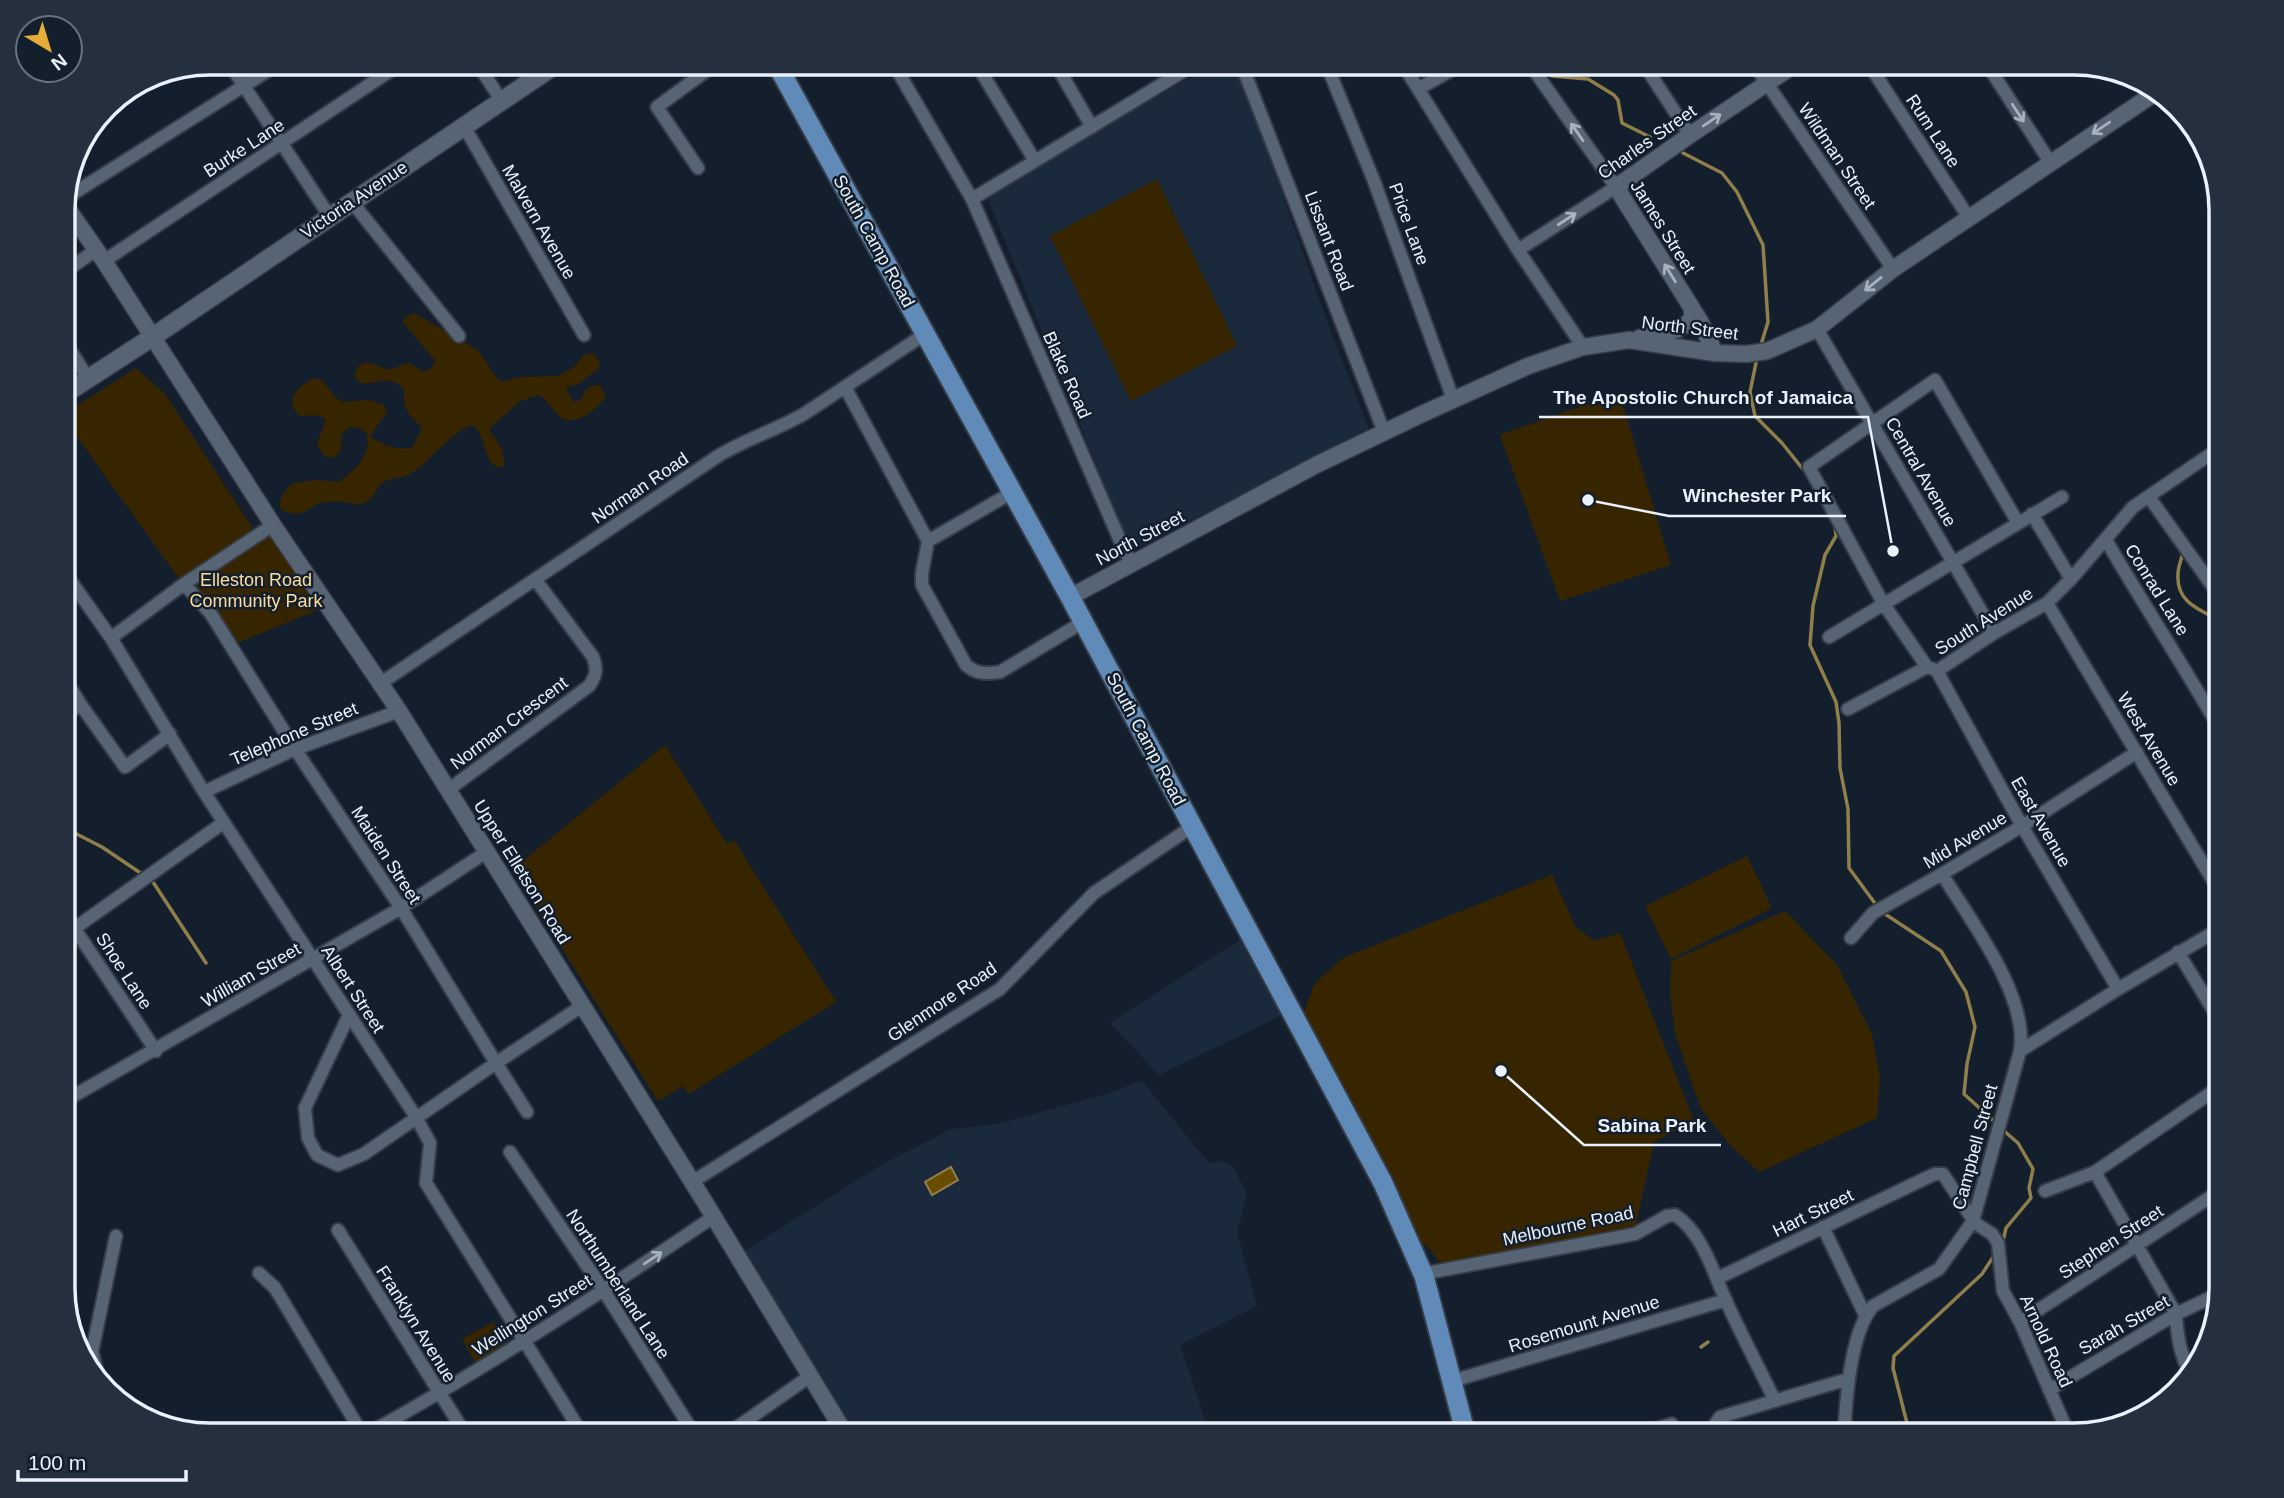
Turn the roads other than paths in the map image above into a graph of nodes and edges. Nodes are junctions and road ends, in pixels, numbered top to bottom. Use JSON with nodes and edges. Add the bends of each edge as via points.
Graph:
{"nodes":[{"id":1,"x":1176,"y":75,"type":"edge"},
{"id":2,"x":1246,"y":75,"type":"edge"},
{"id":3,"x":1331,"y":75,"type":"edge"},
{"id":4,"x":1410,"y":75,"type":"edge"},
{"id":5,"x":1442,"y":75,"type":"edge"},
{"id":6,"x":1538,"y":75,"type":"edge"},
{"id":7,"x":1651,"y":75,"type":"edge"},
{"id":8,"x":1762,"y":75,"type":"edge"},
{"id":9,"x":1779,"y":75,"type":"edge"},
{"id":10,"x":1876,"y":75,"type":"edge"},
{"id":11,"x":1994,"y":75,"type":"edge"},
{"id":12,"x":237,"y":76,"type":"edge"},
{"id":13,"x":260,"y":76,"type":"edge"},
{"id":14,"x":383,"y":76,"type":"edge"},
{"id":15,"x":485,"y":76,"type":"edge"},
{"id":16,"x":538,"y":76,"type":"edge"},
{"id":17,"x":700,"y":76,"type":"edge"},
{"id":18,"x":783,"y":76,"type":"edge"},
{"id":19,"x":900,"y":76,"type":"edge"},
{"id":20,"x":984,"y":76,"type":"edge"},
{"id":21,"x":1062,"y":76,"type":"edge"},
{"id":22,"x":1767,"y":83,"type":"junction"},
{"id":23,"x":244,"y":86,"type":"junction"},
{"id":24,"x":1418,"y":89,"type":"junction"},
{"id":25,"x":2147,"y":97,"type":"edge"},
{"id":26,"x":501,"y":100,"type":"junction"},
{"id":27,"x":464,"y":126,"type":"junction"},
{"id":28,"x":1091,"y":127,"type":"junction"},
{"id":29,"x":1690,"y":135,"type":"junction"},
{"id":30,"x":282,"y":144,"type":"junction"},
{"id":31,"x":1035,"y":161,"type":"junction"},
{"id":32,"x":2050,"y":162,"type":"junction"},
{"id":33,"x":698,"y":168,"type":"dead end"},
{"id":34,"x":1616,"y":187,"type":"junction"},
{"id":35,"x":76,"y":193,"type":"edge"},
{"id":36,"x":972,"y":198,"type":"junction"},
{"id":37,"x":352,"y":202,"type":"junction"},
{"id":38,"x":330,"y":217,"type":"junction"},
{"id":39,"x":1969,"y":218,"type":"junction"},
{"id":40,"x":76,"y":220,"type":"edge"},
{"id":41,"x":1518,"y":250,"type":"junction"},
{"id":42,"x":100,"y":256,"type":"junction"},
{"id":43,"x":76,"y":267,"type":"edge"},
{"id":44,"x":1893,"y":269,"type":"junction"},
{"id":45,"x":1692,"y":308,"type":"junction"},
{"id":46,"x":1817,"y":329,"type":"junction"},
{"id":47,"x":925,"y":334,"type":"junction"},
{"id":48,"x":584,"y":335,"type":"dead end"},
{"id":49,"x":459,"y":336,"type":"dead end"},
{"id":50,"x":152,"y":338,"type":"junction"},
{"id":51,"x":1629,"y":340,"type":"junction"},
{"id":52,"x":1583,"y":347,"type":"junction"},
{"id":53,"x":1715,"y":353,"type":"junction"},
{"id":54,"x":76,"y":359,"type":"edge"},
{"id":55,"x":88,"y":378,"type":"junction"},
{"id":56,"x":76,"y":386,"type":"edge"},
{"id":57,"x":845,"y":387,"type":"junction"},
{"id":58,"x":1453,"y":399,"type":"junction"},
{"id":59,"x":1872,"y":424,"type":"junction"},
{"id":60,"x":1384,"y":432,"type":"junction"},
{"id":61,"x":2209,"y":455,"type":"edge"},
{"id":62,"x":1011,"y":494,"type":"junction"},
{"id":63,"x":2062,"y":497,"type":"dead end"},
{"id":64,"x":2149,"y":497,"type":"junction"},
{"id":65,"x":2032,"y":514,"type":"junction"},
{"id":66,"x":2018,"y":523,"type":"junction"},
{"id":67,"x":273,"y":525,"type":"junction"},
{"id":68,"x":2106,"y":540,"type":"junction"},
{"id":69,"x":928,"y":541,"type":"junction"},
{"id":70,"x":1953,"y":563,"type":"junction"},
{"id":71,"x":1133,"y":564,"type":"junction"},
{"id":72,"x":535,"y":579,"type":"junction"},
{"id":73,"x":2071,"y":579,"type":"junction"},
{"id":74,"x":2209,"y":580,"type":"edge"},
{"id":75,"x":184,"y":584,"type":"junction"},
{"id":76,"x":76,"y":588,"type":"edge"},
{"id":77,"x":1070,"y":597,"type":"junction"},
{"id":78,"x":1883,"y":603,"type":"junction"},
{"id":79,"x":2047,"y":603,"type":"junction"},
{"id":80,"x":1083,"y":622,"type":"junction"},
{"id":81,"x":1994,"y":633,"type":"junction"},
{"id":82,"x":1829,"y":637,"type":"dead end"},
{"id":83,"x":111,"y":638,"type":"junction"},
{"id":84,"x":1932,"y":669,"type":"junction"},
{"id":85,"x":381,"y":683,"type":"junction"},
{"id":86,"x":76,"y":697,"type":"edge"},
{"id":87,"x":81,"y":705,"type":"junction"},
{"id":88,"x":76,"y":708,"type":"edge"},
{"id":89,"x":1848,"y":709,"type":"dead end"},
{"id":90,"x":399,"y":710,"type":"junction"},
{"id":91,"x":2209,"y":711,"type":"edge"},
{"id":92,"x":170,"y":734,"type":"junction"},
{"id":93,"x":295,"y":749,"type":"junction"},
{"id":94,"x":2137,"y":752,"type":"junction"},
{"id":95,"x":448,"y":790,"type":"junction"},
{"id":96,"x":204,"y":792,"type":"junction"},
{"id":97,"x":223,"y":822,"type":"junction"},
{"id":98,"x":1193,"y":826,"type":"junction"},
{"id":99,"x":2022,"y":827,"type":"junction"},
{"id":100,"x":488,"y":851,"type":"junction"},
{"id":101,"x":1942,"y":874,"type":"junction"},
{"id":102,"x":2209,"y":874,"type":"edge"},
{"id":103,"x":401,"y":908,"type":"junction"},
{"id":104,"x":76,"y":927,"type":"edge"},
{"id":105,"x":76,"y":930,"type":"edge"},
{"id":106,"x":2209,"y":936,"type":"edge"},
{"id":107,"x":1851,"y":938,"type":"dead end"},
{"id":108,"x":2178,"y":953,"type":"junction"},
{"id":109,"x":313,"y":960,"type":"junction"},
{"id":110,"x":2118,"y":989,"type":"junction"},
{"id":111,"x":2209,"y":1003,"type":"edge"},
{"id":112,"x":582,"y":1006,"type":"junction"},
{"id":113,"x":349,"y":1015,"type":"junction"},
{"id":114,"x":156,"y":1051,"type":"junction"},
{"id":115,"x":2020,"y":1051,"type":"junction"},
{"id":116,"x":496,"y":1063,"type":"junction"},
{"id":117,"x":76,"y":1095,"type":"edge"},
{"id":118,"x":2209,"y":1095,"type":"edge"},
{"id":119,"x":527,"y":1112,"type":"dead end"},
{"id":120,"x":416,"y":1117,"type":"junction"},
{"id":121,"x":510,"y":1152,"type":"dead end"},
{"id":122,"x":2095,"y":1172,"type":"junction"},
{"id":123,"x":1924,"y":1179,"type":"joint"},
{"id":124,"x":692,"y":1182,"type":"junction"},
{"id":125,"x":2045,"y":1191,"type":"dead end"},
{"id":126,"x":2209,"y":1198,"type":"edge"},
{"id":127,"x":713,"y":1217,"type":"junction"},
{"id":128,"x":1973,"y":1221,"type":"junction"},
{"id":129,"x":1823,"y":1227,"type":"junction"},
{"id":130,"x":338,"y":1230,"type":"dead end"},
{"id":131,"x":116,"y":1236,"type":"dead end"},
{"id":132,"x":2137,"y":1247,"type":"junction"},
{"id":133,"x":259,"y":1273,"type":"dead end"},
{"id":134,"x":1424,"y":1276,"type":"junction"},
{"id":135,"x":1718,"y":1278,"type":"junction"},
{"id":136,"x":604,"y":1292,"type":"junction"},
{"id":137,"x":2208,"y":1299,"type":"edge"},
{"id":138,"x":1726,"y":1300,"type":"junction"},
{"id":139,"x":2176,"y":1314,"type":"junction"},
{"id":140,"x":1865,"y":1315,"type":"junction"},
{"id":141,"x":2020,"y":1322,"type":"junction"},
{"id":142,"x":525,"y":1341,"type":"junction"},
{"id":143,"x":93,"y":1354,"type":"edge"},
{"id":144,"x":2185,"y":1364,"type":"edge"},
{"id":145,"x":810,"y":1376,"type":"junction"},
{"id":146,"x":1848,"y":1379,"type":"junction"},
{"id":147,"x":1452,"y":1381,"type":"junction"},
{"id":148,"x":2049,"y":1390,"type":"junction"},
{"id":149,"x":440,"y":1394,"type":"junction"},
{"id":150,"x":1775,"y":1401,"type":"junction"},
{"id":151,"x":357,"y":1423,"type":"edge"},
{"id":152,"x":386,"y":1423,"type":"edge"},
{"id":153,"x":458,"y":1423,"type":"edge"},
{"id":154,"x":576,"y":1423,"type":"edge"},
{"id":155,"x":687,"y":1423,"type":"edge"},
{"id":156,"x":743,"y":1423,"type":"edge"},
{"id":157,"x":839,"y":1423,"type":"edge"},
{"id":158,"x":1463,"y":1423,"type":"edge"},
{"id":159,"x":1716,"y":1423,"type":"edge"},
{"id":160,"x":1844,"y":1423,"type":"edge"},
{"id":161,"x":2064,"y":1423,"type":"edge"}],
"edges":[{"from":1,"to":28,"type":"street"},
{"from":2,"to":60,"type":"street","name":"Lissant Road"},
{"from":3,"to":58,"type":"street","name":"Price Lane"},
{"from":4,"to":24,"type":"street"},
{"from":5,"to":24,"type":"street"},
{"from":34,"to":6,"type":"street","name":"James Street","one_way":true},
{"from":7,"to":29,"type":"street"},
{"from":8,"to":22,"type":"street","name":"Wildman Street"},
{"from":9,"to":22,"type":"street","name":"Charles Street"},
{"from":10,"to":39,"type":"street","name":"Rum Lane"},
{"from":11,"to":32,"type":"street","one_way":true},
{"from":12,"to":23,"type":"street"},
{"from":13,"to":23,"type":"street"},
{"from":14,"to":30,"type":"street","name":"Burke Lane"},
{"from":15,"to":26,"type":"street"},
{"from":16,"to":26,"type":"main road","name":"Victoria Avenue"},
{"from":17,"to":33,"type":"street","via":[[657,107]]},
{"from":18,"to":47,"type":"main road","name":"South Camp Road"},
{"from":19,"to":36,"type":"street","name":"Blake Road"},
{"from":20,"to":31,"type":"street"},
{"from":21,"to":28,"type":"street"},
{"from":29,"to":22,"type":"street","name":"Charles Street","one_way":true},
{"from":22,"to":44,"type":"street","name":"Wildman Street"},
{"from":23,"to":30,"type":"street"},
{"from":23,"to":35,"type":"street"},
{"from":24,"to":41,"type":"street"},
{"from":25,"to":32,"type":"street","name":"North Street","one_way":true},
{"from":26,"to":27,"type":"main road","name":"Victoria Avenue"},
{"from":27,"to":37,"type":"main road","name":"Victoria Avenue"},
{"from":27,"to":48,"type":"street","name":"Malvern Avenue"},
{"from":28,"to":31,"type":"street"},
{"from":29,"to":34,"type":"street","name":"Charles Street"},
{"from":30,"to":38,"type":"street"},
{"from":30,"to":42,"type":"street","name":"Burke Lane"},
{"from":31,"to":36,"type":"street"},
{"from":32,"to":39,"type":"street","name":"North Street"},
{"from":41,"to":34,"type":"street","name":"Charles Street","one_way":true},
{"from":45,"to":34,"type":"street","name":"James Street","one_way":true},
{"from":36,"to":71,"type":"street","name":"Blake Road"},
{"from":37,"to":38,"type":"main road","name":"Victoria Avenue"},
{"from":37,"to":49,"type":"street"},
{"from":38,"to":50,"type":"main road","name":"Victoria Avenue"},
{"from":39,"to":44,"type":"street","name":"North Street"},
{"from":40,"to":42,"type":"street","name":"Upper Elletson Road"},
{"from":41,"to":52,"type":"street"},
{"from":42,"to":43,"type":"street","name":"Burke Lane"},
{"from":42,"to":50,"type":"street","name":"Upper Elletson Road"},
{"from":44,"to":46,"type":"street","name":"North Street","one_way":true},
{"from":45,"to":51,"type":"street","via":[[1692,318],[1682,327]]},
{"from":45,"to":53,"type":"street","name":"James Street"},
{"from":46,"to":53,"type":"street","name":"North Street","via":[[1767,351]]},
{"from":46,"to":59,"type":"street","name":"Central Avenue"},
{"from":47,"to":57,"type":"street","name":"Norman Road"},
{"from":47,"to":62,"type":"main road","name":"South Camp Road"},
{"from":50,"to":55,"type":"main road","name":"Victoria Avenue"},
{"from":50,"to":67,"type":"street","name":"Upper Elletson Road"},
{"from":51,"to":52,"type":"street","name":"North Street"},
{"from":51,"to":53,"type":"street","name":"North Street"},
{"from":52,"to":58,"type":"street","name":"North Street"},
{"from":54,"to":55,"type":"street"},
{"from":55,"to":56,"type":"main road","name":"Victoria Avenue"},
{"from":57,"to":69,"type":"street"},
{"from":57,"to":72,"type":"street","name":"Norman Road","via":[[784,426],[744,440],[718,456]]},
{"from":58,"to":60,"type":"street","name":"North Street"},
{"from":59,"to":66,"type":"street","via":[[1935,380]]},
{"from":59,"to":70,"type":"street","name":"Central Avenue"},
{"from":59,"to":78,"type":"street","name":"East Avenue","via":[[1809,467]]},
{"from":60,"to":71,"type":"street","name":"North Street"},
{"from":61,"to":64,"type":"street","name":"South Avenue"},
{"from":62,"to":69,"type":"street"},
{"from":62,"to":77,"type":"main road","name":"South Camp Road"},
{"from":63,"to":65,"type":"street"},
{"from":64,"to":68,"type":"street","name":"South Avenue","via":[[2133,507]]},
{"from":64,"to":74,"type":"street"},
{"from":65,"to":66,"type":"street"},
{"from":65,"to":73,"type":"street"},
{"from":66,"to":70,"type":"street"},
{"from":67,"to":75,"type":"street"},
{"from":67,"to":85,"type":"street","name":"Upper Elletson Road"},
{"from":68,"to":73,"type":"street","name":"South Avenue"},
{"from":68,"to":91,"type":"street","name":"Conrad Lane"},
{"from":69,"to":80,"type":"street","via":[[922,585],[972,671],[1000,672]]},
{"from":70,"to":78,"type":"street"},
{"from":70,"to":81,"type":"street","name":"Central Avenue"},
{"from":71,"to":77,"type":"street","name":"North Street"},
{"from":72,"to":85,"type":"street","name":"Norman Road"},
{"from":72,"to":95,"type":"street","name":"Norman Crescent","via":[[593,657],[596,677]]},
{"from":73,"to":79,"type":"street","name":"South Avenue"},
{"from":75,"to":83,"type":"street"},
{"from":75,"to":93,"type":"street","name":"Maiden Street","via":[[211,614]]},
{"from":76,"to":83,"type":"street","name":"Albert Street"},
{"from":77,"to":80,"type":"main road","name":"South Camp Road"},
{"from":78,"to":82,"type":"street"},
{"from":78,"to":84,"type":"street","name":"East Avenue"},
{"from":79,"to":81,"type":"street","name":"South Avenue"},
{"from":79,"to":94,"type":"street","name":"West Avenue"},
{"from":80,"to":98,"type":"main road","name":"South Camp Road"},
{"from":81,"to":84,"type":"street","name":"South Avenue"},
{"from":83,"to":92,"type":"street","name":"Albert Street"},
{"from":84,"to":89,"type":"street","name":"South Avenue"},
{"from":84,"to":99,"type":"street","name":"East Avenue"},
{"from":85,"to":90,"type":"street","name":"Upper Elletson Road"},
{"from":86,"to":87,"type":"street"},
{"from":87,"to":88,"type":"street"},
{"from":87,"to":92,"type":"street","via":[[125,767]]},
{"from":90,"to":93,"type":"street","name":"Telephone Street"},
{"from":90,"to":95,"type":"street","name":"Upper Elletson Road"},
{"from":92,"to":96,"type":"street","name":"Albert Street"},
{"from":93,"to":96,"type":"street","name":"Telephone Street"},
{"from":93,"to":103,"type":"street","name":"Maiden Street"},
{"from":94,"to":99,"type":"street","name":"Mid Avenue"},
{"from":94,"to":102,"type":"street","name":"West Avenue"},
{"from":95,"to":100,"type":"street","name":"Upper Elletson Road"},
{"from":96,"to":97,"type":"street","name":"Albert Street"},
{"from":97,"to":104,"type":"street"},
{"from":97,"to":109,"type":"street","name":"Albert Street"},
{"from":98,"to":124,"type":"street","name":"Glenmore Road","via":[[1094,893],[1000,989]]},
{"from":98,"to":134,"type":"main road","name":"South Camp Road","via":[[1383,1183]]},
{"from":99,"to":101,"type":"street","name":"Mid Avenue"},
{"from":99,"to":110,"type":"street","name":"East Avenue"},
{"from":100,"to":103,"type":"street","name":"William Street"},
{"from":100,"to":112,"type":"street","name":"Upper Elletson Road"},
{"from":101,"to":107,"type":"street","name":"Mid Avenue","via":[[1873,913]]},
{"from":101,"to":115,"type":"street","name":"Campbell Street","via":[[2007,986],[2020,1022]]},
{"from":103,"to":109,"type":"street","name":"William Street"},
{"from":103,"to":116,"type":"street","name":"Maiden Street"},
{"from":105,"to":114,"type":"street","name":"Shoe Lane"},
{"from":106,"to":108,"type":"street"},
{"from":108,"to":110,"type":"street"},
{"from":108,"to":111,"type":"street"},
{"from":109,"to":113,"type":"street","name":"Albert Street"},
{"from":109,"to":114,"type":"street","name":"William Street"},
{"from":110,"to":115,"type":"street"},
{"from":112,"to":116,"type":"street"},
{"from":112,"to":124,"type":"street","name":"Upper Elletson Road"},
{"from":113,"to":120,"type":"street","name":"Albert Street"},
{"from":113,"to":120,"type":"street","via":[[304,1108],[308,1138],[317,1155],[338,1165],[364,1154]]},
{"from":114,"to":117,"type":"street","name":"William Street"},
{"from":115,"to":128,"type":"street","name":"Campbell Street"},
{"from":116,"to":119,"type":"street","name":"Maiden Street"},
{"from":116,"to":120,"type":"street"},
{"from":118,"to":122,"type":"street"},
{"from":120,"to":142,"type":"street","name":"Albert Street","via":[[430,1143],[426,1183]]},
{"from":121,"to":136,"type":"street","name":"Northumberland Lane"},
{"from":122,"to":125,"type":"street"},
{"from":122,"to":132,"type":"street"},
{"from":123,"to":128,"type":"street","name":"Arnold Road","via":[[1943,1174]]},
{"from":123,"to":129,"type":"street","name":"Hart Street"},
{"from":124,"to":127,"type":"street","name":"Upper Elletson Road"},
{"from":126,"to":132,"type":"street","name":"Stephen Street"},
{"from":136,"to":127,"type":"street","name":"Wellington Street","one_way":true},
{"from":127,"to":145,"type":"street","name":"Upper Elletson Road"},
{"from":128,"to":140,"type":"street","name":"Campbell Street","via":[[1939,1269]]},
{"from":128,"to":141,"type":"street","name":"Arnold Road","via":[[1992,1234],[1999,1249],[2003,1290]]},
{"from":129,"to":135,"type":"street","name":"Hart Street"},
{"from":129,"to":140,"type":"street"},
{"from":130,"to":149,"type":"street","name":"Franklyn Avenue"},
{"from":131,"to":143,"type":"street"},
{"from":132,"to":139,"type":"street"},
{"from":132,"to":141,"type":"street","name":"Stephen Street"},
{"from":133,"to":151,"type":"street","via":[[275,1288]]},
{"from":134,"to":135,"type":"street","name":"Melbourne Road","via":[[1635,1234],[1675,1215],[1689,1228]]},
{"from":134,"to":147,"type":"main road","name":"South Camp Road"},
{"from":135,"to":138,"type":"street","name":"Melbourne Road"},
{"from":136,"to":142,"type":"street","name":"Wellington Street"},
{"from":136,"to":155,"type":"street","name":"Northumberland Lane"},
{"from":137,"to":139,"type":"street","name":"Sarah Street"},
{"from":138,"to":147,"type":"street","name":"Rosemount Avenue"},
{"from":138,"to":150,"type":"street","name":"Melbourne Road"},
{"from":139,"to":144,"type":"street","via":[[2177,1338]]},
{"from":139,"to":148,"type":"street","name":"Sarah Street"},
{"from":140,"to":146,"type":"street"},
{"from":141,"to":148,"type":"street","name":"Arnold Road"},
{"from":142,"to":149,"type":"street","name":"Wellington Street"},
{"from":142,"to":154,"type":"street","name":"Albert Street"},
{"from":145,"to":156,"type":"street"},
{"from":145,"to":157,"type":"street","name":"Upper Elletson Road"},
{"from":146,"to":150,"type":"street"},
{"from":146,"to":160,"type":"street"},
{"from":147,"to":158,"type":"main road","name":"South Camp Road"},
{"from":148,"to":161,"type":"street","name":"Arnold Road"},
{"from":149,"to":152,"type":"street","name":"Wellington Street"},
{"from":149,"to":153,"type":"street","name":"Franklyn Avenue"},
{"from":150,"to":159,"type":"street","via":[[1720,1417]]}]}
